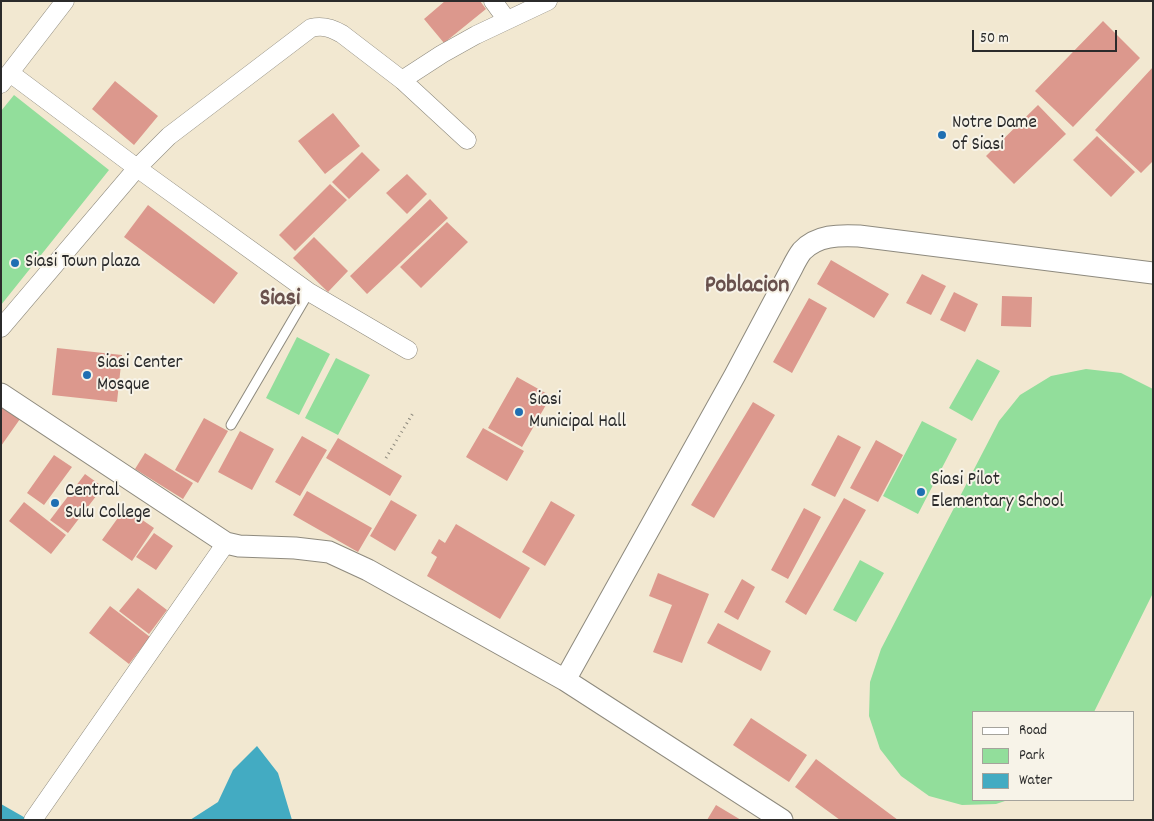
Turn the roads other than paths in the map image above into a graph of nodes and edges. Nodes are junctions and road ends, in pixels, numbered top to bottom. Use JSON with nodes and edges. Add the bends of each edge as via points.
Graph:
{"nodes":[{"id":1,"x":65,"y":1,"type":"edge"},
{"id":2,"x":493,"y":1,"type":"edge"},
{"id":3,"x":548,"y":1,"type":"edge"},
{"id":4,"x":507,"y":20,"type":"junction"},
{"id":5,"x":6,"y":79,"type":"edge"},
{"id":6,"x":402,"y":80,"type":"junction"},
{"id":7,"x":466,"y":140,"type":"dead end"},
{"id":8,"x":137,"y":168,"type":"junction"},
{"id":9,"x":1153,"y":273,"type":"edge"},
{"id":10,"x":309,"y":292,"type":"junction"},
{"id":11,"x":1,"y":328,"type":"edge"},
{"id":12,"x":408,"y":350,"type":"dead end"},
{"id":13,"x":1,"y":394,"type":"edge"},
{"id":14,"x":230,"y":425,"type":"dead end"},
{"id":15,"x":226,"y":543,"type":"junction"},
{"id":16,"x":565,"y":680,"type":"junction"},
{"id":17,"x":33,"y":820,"type":"edge"},
{"id":18,"x":782,"y":820,"type":"edge"}],
"edges":[{"from":1,"to":5,"type":"street"},
{"from":2,"to":4,"type":"street"},
{"from":3,"to":4,"type":"street"},
{"from":4,"to":6,"type":"street","via":[[442,54]]},
{"from":5,"to":8,"type":"street"},
{"from":6,"to":7,"type":"street"},
{"from":6,"to":8,"type":"street","via":[[333,28],[311,28],[169,136]]},
{"from":8,"to":10,"type":"street"},
{"from":8,"to":11,"type":"street"},
{"from":9,"to":16,"type":"street","via":[[859,236],[841,235],[812,242],[792,268]]},
{"from":10,"to":12,"type":"street"},
{"from":10,"to":14,"type":"lane"},
{"from":13,"to":15,"type":"street"},
{"from":15,"to":16,"type":"street","via":[[328,552],[368,570]]},
{"from":15,"to":17,"type":"street"},
{"from":16,"to":18,"type":"street"}]}
